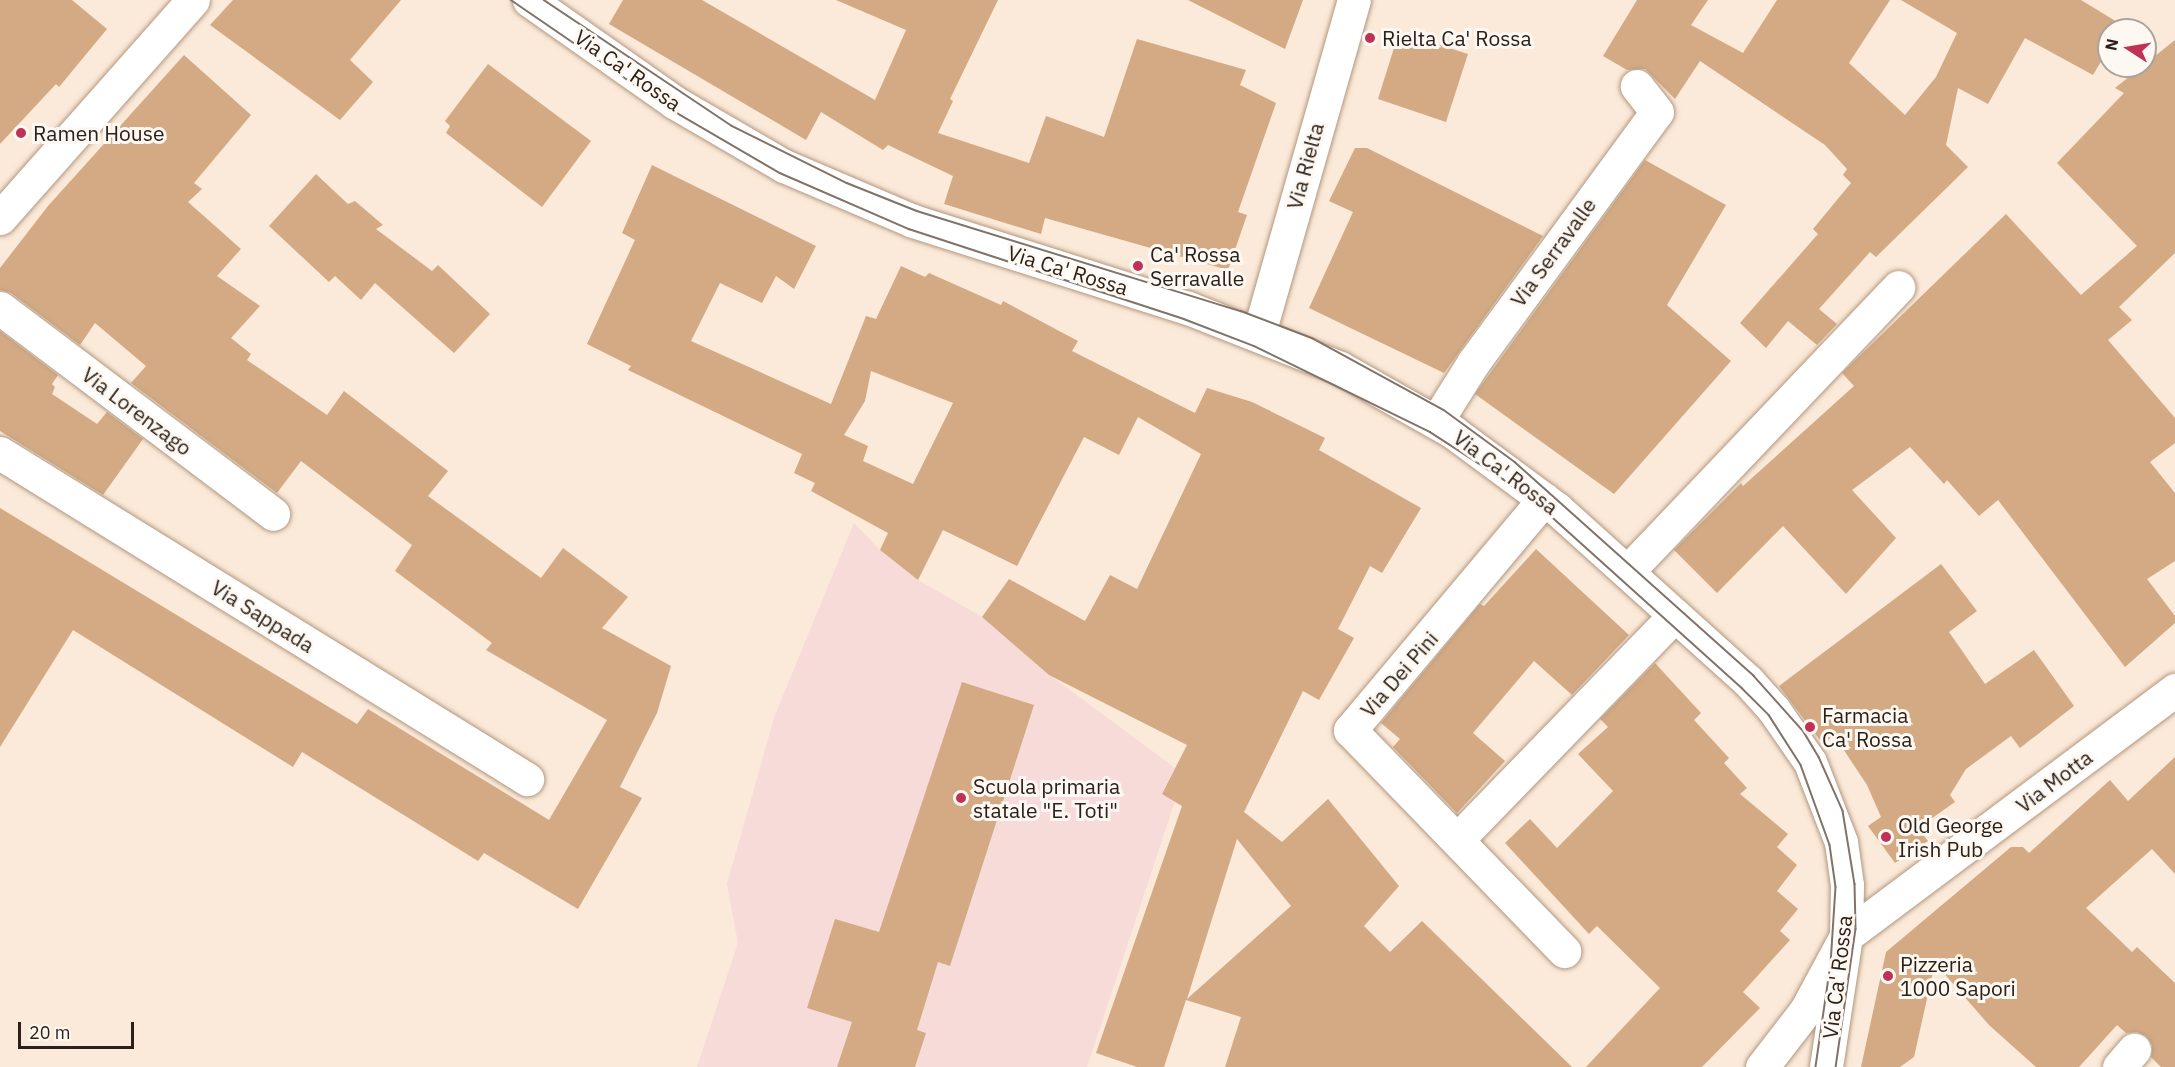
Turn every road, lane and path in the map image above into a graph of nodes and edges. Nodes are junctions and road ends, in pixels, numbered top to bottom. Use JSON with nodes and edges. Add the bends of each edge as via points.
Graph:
{"nodes":[{"id":1,"x":193,"y":0,"type":"edge"},
{"id":2,"x":529,"y":0,"type":"edge"},
{"id":3,"x":1354,"y":0,"type":"edge"},
{"id":4,"x":1637,"y":86,"type":"dead end"},
{"id":5,"x":0,"y":218,"type":"edge"},
{"id":6,"x":1898,"y":287,"type":"dead end"},
{"id":7,"x":0,"y":308,"type":"edge"},
{"id":8,"x":1258,"y":333,"type":"junction"},
{"id":9,"x":1436,"y":422,"type":"junction"},
{"id":10,"x":0,"y":453,"type":"edge"},
{"id":11,"x":1544,"y":499,"type":"junction"},
{"id":12,"x":273,"y":514,"type":"dead end"},
{"id":13,"x":1628,"y":571,"type":"junction"},
{"id":14,"x":1675,"y":615,"type":"junction"},
{"id":15,"x":2175,"y":690,"type":"edge"},
{"id":16,"x":526,"y":779,"type":"dead end"},
{"id":17,"x":1457,"y":840,"type":"junction"},
{"id":18,"x":1846,"y":936,"type":"junction"},
{"id":19,"x":1564,"y":951,"type":"dead end"},
{"id":20,"x":1762,"y":1067,"type":"edge"},
{"id":21,"x":1826,"y":1067,"type":"edge"}],
"edges":[{"from":1,"to":5,"type":"street"},
{"from":2,"to":8,"type":"street","name":"Via Ca' Rossa","via":[[674,102],[784,166],[913,221]]},
{"from":3,"to":8,"type":"street","name":"Via Rielta"},
{"from":4,"to":9,"type":"street","name":"Via Serravalle","via":[[1657,112],[1473,363]]},
{"from":6,"to":13,"type":"street"},
{"from":7,"to":12,"type":"street","name":"Via Lorenzago"},
{"from":8,"to":9,"type":"street","name":"Via Ca' Rossa","via":[[1340,368]]},
{"from":9,"to":11,"type":"street","name":"Via Ca' Rossa"},
{"from":10,"to":16,"type":"street","name":"Via Sappada"},
{"from":11,"to":13,"type":"street","name":"Via Ca' Rossa"},
{"from":11,"to":17,"type":"street","name":"Via Dei Pini","via":[[1350,730]]},
{"from":13,"to":14,"type":"street","name":"Via Ca' Rossa"},
{"from":14,"to":17,"type":"street"},
{"from":14,"to":18,"type":"street","name":"Via Ca' Rossa","via":[[1748,681],[1774,710],[1810,762],[1841,842],[1847,885]]},
{"from":15,"to":18,"type":"street","name":"Via Motta"},
{"from":17,"to":19,"type":"street","name":"Via Dei Pini"},
{"from":18,"to":20,"type":"street","via":[[1806,1010]]},
{"from":18,"to":21,"type":"street","name":"Via Ca' Rossa"}]}
